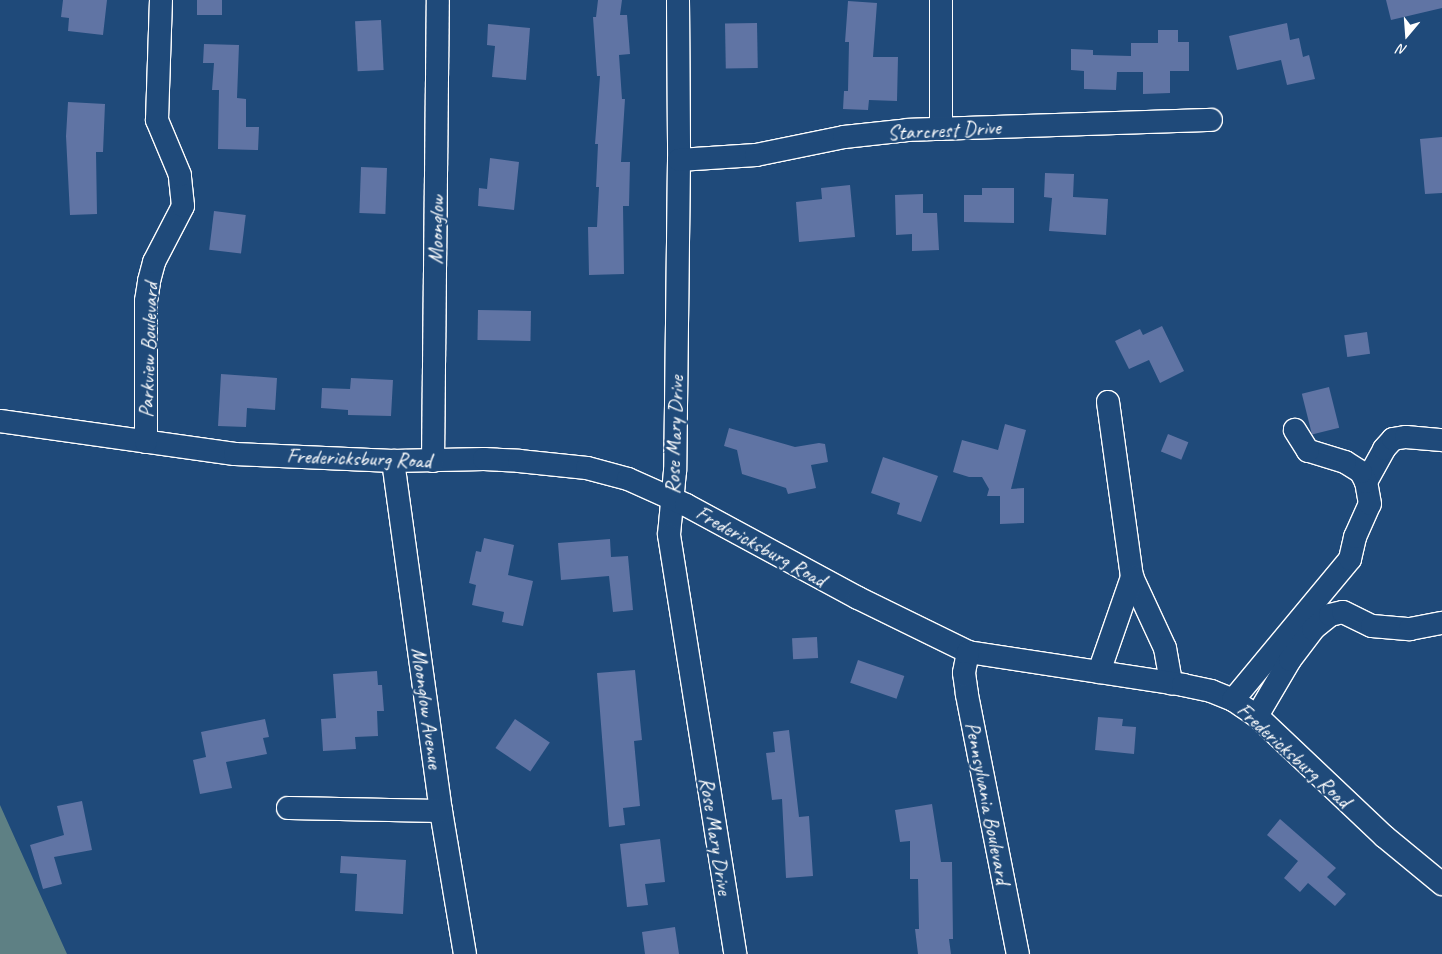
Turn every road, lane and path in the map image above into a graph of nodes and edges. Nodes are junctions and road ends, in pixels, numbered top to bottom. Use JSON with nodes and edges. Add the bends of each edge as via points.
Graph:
{"nodes":[{"id":1,"x":161,"y":0,"type":"edge"},
{"id":2,"x":438,"y":0,"type":"edge"},
{"id":3,"x":678,"y":0,"type":"edge"},
{"id":4,"x":941,"y":0,"type":"edge"},
{"id":5,"x":1211,"y":120,"type":"dead end"},
{"id":6,"x":942,"y":129,"type":"junction"},
{"id":7,"x":679,"y":160,"type":"junction"},
{"id":8,"x":1108,"y":402,"type":"dead end"},
{"id":9,"x":0,"y":421,"type":"edge"},
{"id":10,"x":1295,"y":430,"type":"dead end"},
{"id":11,"x":1442,"y":440,"type":"edge"},
{"id":12,"x":146,"y":442,"type":"junction"},
{"id":13,"x":393,"y":461,"type":"junction"},
{"id":14,"x":433,"y":461,"type":"junction"},
{"id":15,"x":1366,"y":482,"type":"junction"},
{"id":16,"x":672,"y":500,"type":"junction"},
{"id":17,"x":1132,"y":577,"type":"junction"},
{"id":18,"x":1442,"y":622,"type":"edge"},
{"id":19,"x":968,"y":652,"type":"junction"},
{"id":20,"x":1099,"y":672,"type":"junction"},
{"id":21,"x":1171,"y":683,"type":"junction"},
{"id":22,"x":1232,"y":700,"type":"junction"},
{"id":23,"x":1257,"y":716,"type":"junction"},
{"id":24,"x":288,"y":808,"type":"dead end"},
{"id":25,"x":441,"y":811,"type":"junction"},
{"id":26,"x":1442,"y":884,"type":"edge"},
{"id":27,"x":465,"y":954,"type":"edge"},
{"id":28,"x":734,"y":954,"type":"edge"},
{"id":29,"x":1018,"y":954,"type":"edge"}],
"edges":[{"from":1,"to":12,"type":"street","name":"Parkview Boulevard","via":[[157,120],[180,175],[183,206],[154,262],[149,281],[146,301]]},
{"from":2,"to":14,"type":"street","name":"Moonglow"},
{"from":3,"to":7,"type":"street","name":"Rose Mary Drive"},
{"from":4,"to":6,"type":"street"},
{"from":5,"to":6,"type":"street","name":"Starcrest Drive"},
{"from":6,"to":7,"type":"street","name":"Starcrest Drive","via":[[844,137],[756,155]]},
{"from":7,"to":16,"type":"street","name":"Rose Mary Drive"},
{"from":8,"to":17,"type":"street"},
{"from":9,"to":12,"type":"street","name":"Fredericksburg Road"},
{"from":10,"to":15,"type":"street","via":[[1308,451],[1345,462],[1360,472]]},
{"from":11,"to":15,"type":"street","via":[[1393,439]]},
{"from":12,"to":13,"type":"street","name":"Fredericksburg Road","via":[[235,454]]},
{"from":13,"to":14,"type":"street","name":"Fredericksburg Road"},
{"from":13,"to":25,"type":"street","name":"Moonglow Avenue"},
{"from":14,"to":16,"type":"street","name":"Fredericksburg Road","via":[[493,459],[587,468],[628,479]]},
{"from":15,"to":22,"type":"street","via":[[1370,504],[1355,537],[1350,559]]},
{"from":16,"to":19,"type":"street","name":"Fredericksburg Road"},
{"from":16,"to":28,"type":"street","name":"Rose Mary Drive","via":[[669,535]]},
{"from":17,"to":20,"type":"street"},
{"from":17,"to":21,"type":"street","via":[[1165,648]]},
{"from":18,"to":23,"type":"street","via":[[1410,629],[1372,626],[1342,612],[1330,615],[1313,629],[1290,660]]},
{"from":19,"to":20,"type":"street","name":"Fredericksburg Road"},
{"from":19,"to":29,"type":"street","name":"Pennsylvania Boulevard","via":[[964,673],[966,695]]},
{"from":20,"to":21,"type":"street","name":"Fredericksburg Road"},
{"from":21,"to":22,"type":"street","name":"Fredericksburg Road","via":[[1211,691]]},
{"from":22,"to":23,"type":"street","name":"Fredericksburg Road"},
{"from":23,"to":26,"type":"street","name":"Fredericksburg Road","via":[[1370,823]]},
{"from":24,"to":25,"type":"street"},
{"from":25,"to":27,"type":"street","name":"Moonglow Avenue"}]}
